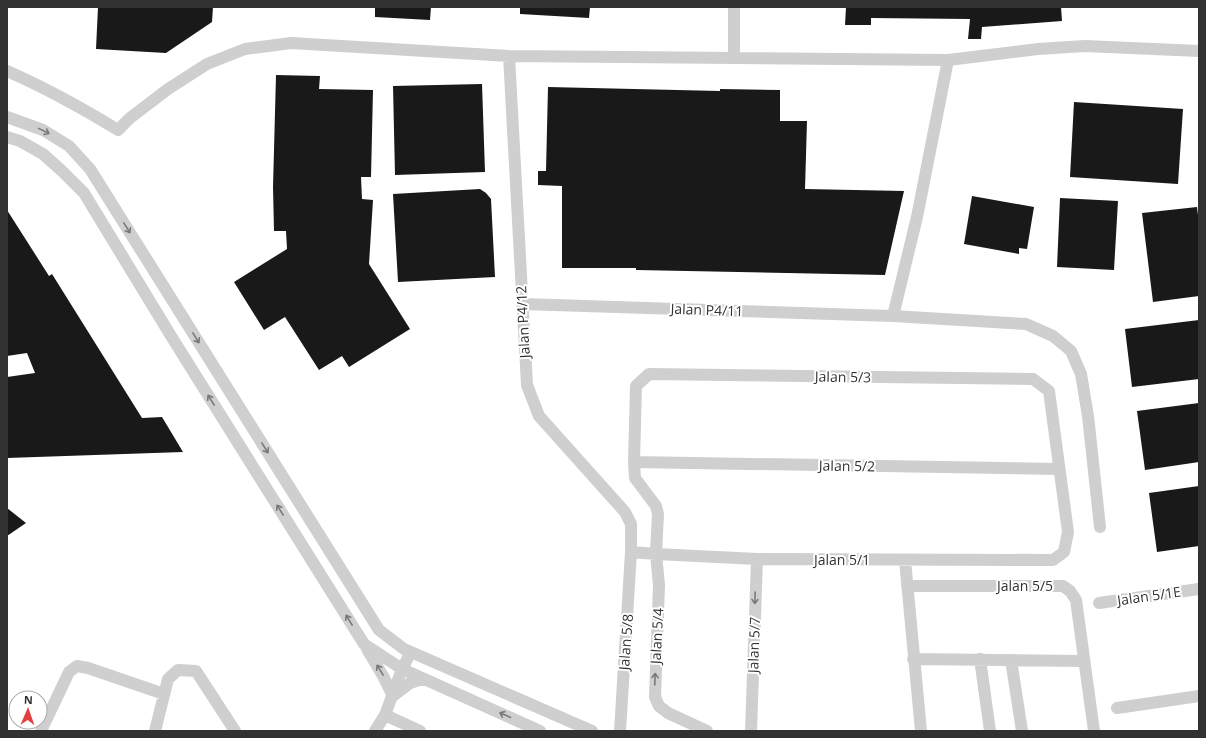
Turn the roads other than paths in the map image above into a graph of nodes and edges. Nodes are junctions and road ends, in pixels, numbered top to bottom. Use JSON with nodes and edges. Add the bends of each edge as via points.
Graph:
{"nodes":[{"id":1,"x":734,"y":7,"type":"edge"},
{"id":2,"x":1199,"y":51,"type":"edge"},
{"id":3,"x":509,"y":56,"type":"junction"},
{"id":4,"x":734,"y":58,"type":"junction"},
{"id":5,"x":948,"y":60,"type":"junction"},
{"id":6,"x":7,"y":71,"type":"edge"},
{"id":7,"x":7,"y":118,"type":"edge"},
{"id":8,"x":7,"y":137,"type":"edge"},
{"id":9,"x":522,"y":304,"type":"junction"},
{"id":10,"x":893,"y":316,"type":"junction"},
{"id":11,"x":634,"y":462,"type":"junction"},
{"id":12,"x":1059,"y":469,"type":"junction"},
{"id":13,"x":1100,"y":527,"type":"dead end"},
{"id":14,"x":631,"y":552,"type":"junction"},
{"id":15,"x":656,"y":554,"type":"junction"},
{"id":16,"x":757,"y":559,"type":"junction"},
{"id":17,"x":905,"y":560,"type":"junction"},
{"id":18,"x":1053,"y":560,"type":"joint"},
{"id":19,"x":907,"y":586,"type":"junction"},
{"id":20,"x":1199,"y":589,"type":"edge"},
{"id":21,"x":1099,"y":603,"type":"dead end"},
{"id":22,"x":364,"y":644,"type":"junction"},
{"id":23,"x":411,"y":652,"type":"junction"},
{"id":24,"x":913,"y":658,"type":"junction"},
{"id":25,"x":980,"y":659,"type":"junction"},
{"id":26,"x":1011,"y":660,"type":"junction"},
{"id":27,"x":1084,"y":661,"type":"junction"},
{"id":28,"x":402,"y":669,"type":"junction"},
{"id":29,"x":422,"y":679,"type":"junction"},
{"id":30,"x":164,"y":694,"type":"junction"},
{"id":31,"x":393,"y":696,"type":"junction"},
{"id":32,"x":1199,"y":696,"type":"edge"},
{"id":33,"x":1117,"y":708,"type":"dead end"},
{"id":34,"x":385,"y":715,"type":"junction"},
{"id":35,"x":41,"y":731,"type":"edge"},
{"id":36,"x":155,"y":731,"type":"edge"},
{"id":37,"x":235,"y":731,"type":"edge"},
{"id":38,"x":375,"y":731,"type":"edge"},
{"id":39,"x":420,"y":731,"type":"edge"},
{"id":40,"x":540,"y":731,"type":"edge"},
{"id":41,"x":592,"y":731,"type":"edge"},
{"id":42,"x":620,"y":731,"type":"edge"},
{"id":43,"x":707,"y":731,"type":"edge"},
{"id":44,"x":751,"y":731,"type":"edge"},
{"id":45,"x":921,"y":731,"type":"edge"},
{"id":46,"x":990,"y":731,"type":"edge"},
{"id":47,"x":1022,"y":731,"type":"edge"},
{"id":48,"x":1094,"y":731,"type":"edge"}],
"edges":[{"from":1,"to":4,"type":"street"},
{"from":2,"to":5,"type":"street","via":[[1085,46]]},
{"from":3,"to":4,"type":"street"},
{"from":3,"to":6,"type":"street","via":[[291,43],[245,49],[207,64],[168,89],[118,130],[52,91]]},
{"from":3,"to":9,"type":"street","name":"Jalan P4/12"},
{"from":4,"to":5,"type":"street"},
{"from":5,"to":10,"type":"street","via":[[917,217]]},
{"from":7,"to":23,"type":"street","one_way":true,"via":[[43,130],[63,142],[90,169],[379,630]]},
{"from":22,"to":8,"type":"street","one_way":true,"via":[[84,193],[43,154]]},
{"from":9,"to":10,"type":"street","name":"Jalan P4/11"},
{"from":9,"to":14,"type":"street","name":"Jalan P4/12","via":[[526,385],[539,416],[625,512],[631,524]]},
{"from":10,"to":13,"type":"street","name":"Jalan P4/11","via":[[1026,324],[1053,336],[1071,351],[1081,374],[1088,416]]},
{"from":11,"to":12,"type":"street","name":"Jalan 5/2"},
{"from":11,"to":12,"type":"street","name":"Jalan 5/3","via":[[636,386],[649,374],[1033,379],[1049,391]]},
{"from":11,"to":15,"type":"street","name":"Jalan 5/3","via":[[635,478],[656,506],[658,514]]},
{"from":12,"to":18,"type":"street","name":"Jalan 5/3","via":[[1068,532],[1064,552]]},
{"from":14,"to":15,"type":"street","name":"Jalan 5/1"},
{"from":14,"to":42,"type":"street","name":"Jalan 5/8"},
{"from":15,"to":16,"type":"street","name":"Jalan 5/1"},
{"from":43,"to":15,"type":"street","name":"Jalan 5/4","one_way":true,"via":[[668,713],[659,706],[655,697],[659,585]]},
{"from":16,"to":17,"type":"street","name":"Jalan 5/1"},
{"from":16,"to":44,"type":"street","name":"Jalan 5/7","one_way":true},
{"from":17,"to":18,"type":"street","name":"Jalan 5/1"},
{"from":17,"to":19,"type":"street"},
{"from":19,"to":24,"type":"street"},
{"from":19,"to":27,"type":"street","name":"Jalan 5/5","via":[[1063,586],[1076,600]]},
{"from":20,"to":21,"type":"street","name":"Jalan 5/1E"},
{"from":22,"to":28,"type":"street"},
{"from":31,"to":22,"type":"street","one_way":true},
{"from":23,"to":28,"type":"street"},
{"from":23,"to":41,"type":"street"},
{"from":24,"to":25,"type":"street"},
{"from":24,"to":45,"type":"street"},
{"from":25,"to":26,"type":"street"},
{"from":25,"to":46,"type":"street"},
{"from":26,"to":27,"type":"street"},
{"from":26,"to":47,"type":"street"},
{"from":27,"to":48,"type":"street","name":"Jalan 5/5"},
{"from":28,"to":29,"type":"street"},
{"from":28,"to":31,"type":"street"},
{"from":29,"to":31,"type":"street","via":[[410,683]]},
{"from":40,"to":29,"type":"street","one_way":true},
{"from":30,"to":35,"type":"street","via":[[77,666],[69,672]]},
{"from":30,"to":36,"type":"street"},
{"from":30,"to":37,"type":"street","via":[[168,679],[178,670],[196,671]]},
{"from":31,"to":34,"type":"street"},
{"from":32,"to":33,"type":"street"},
{"from":34,"to":38,"type":"street"},
{"from":34,"to":39,"type":"street"}]}
